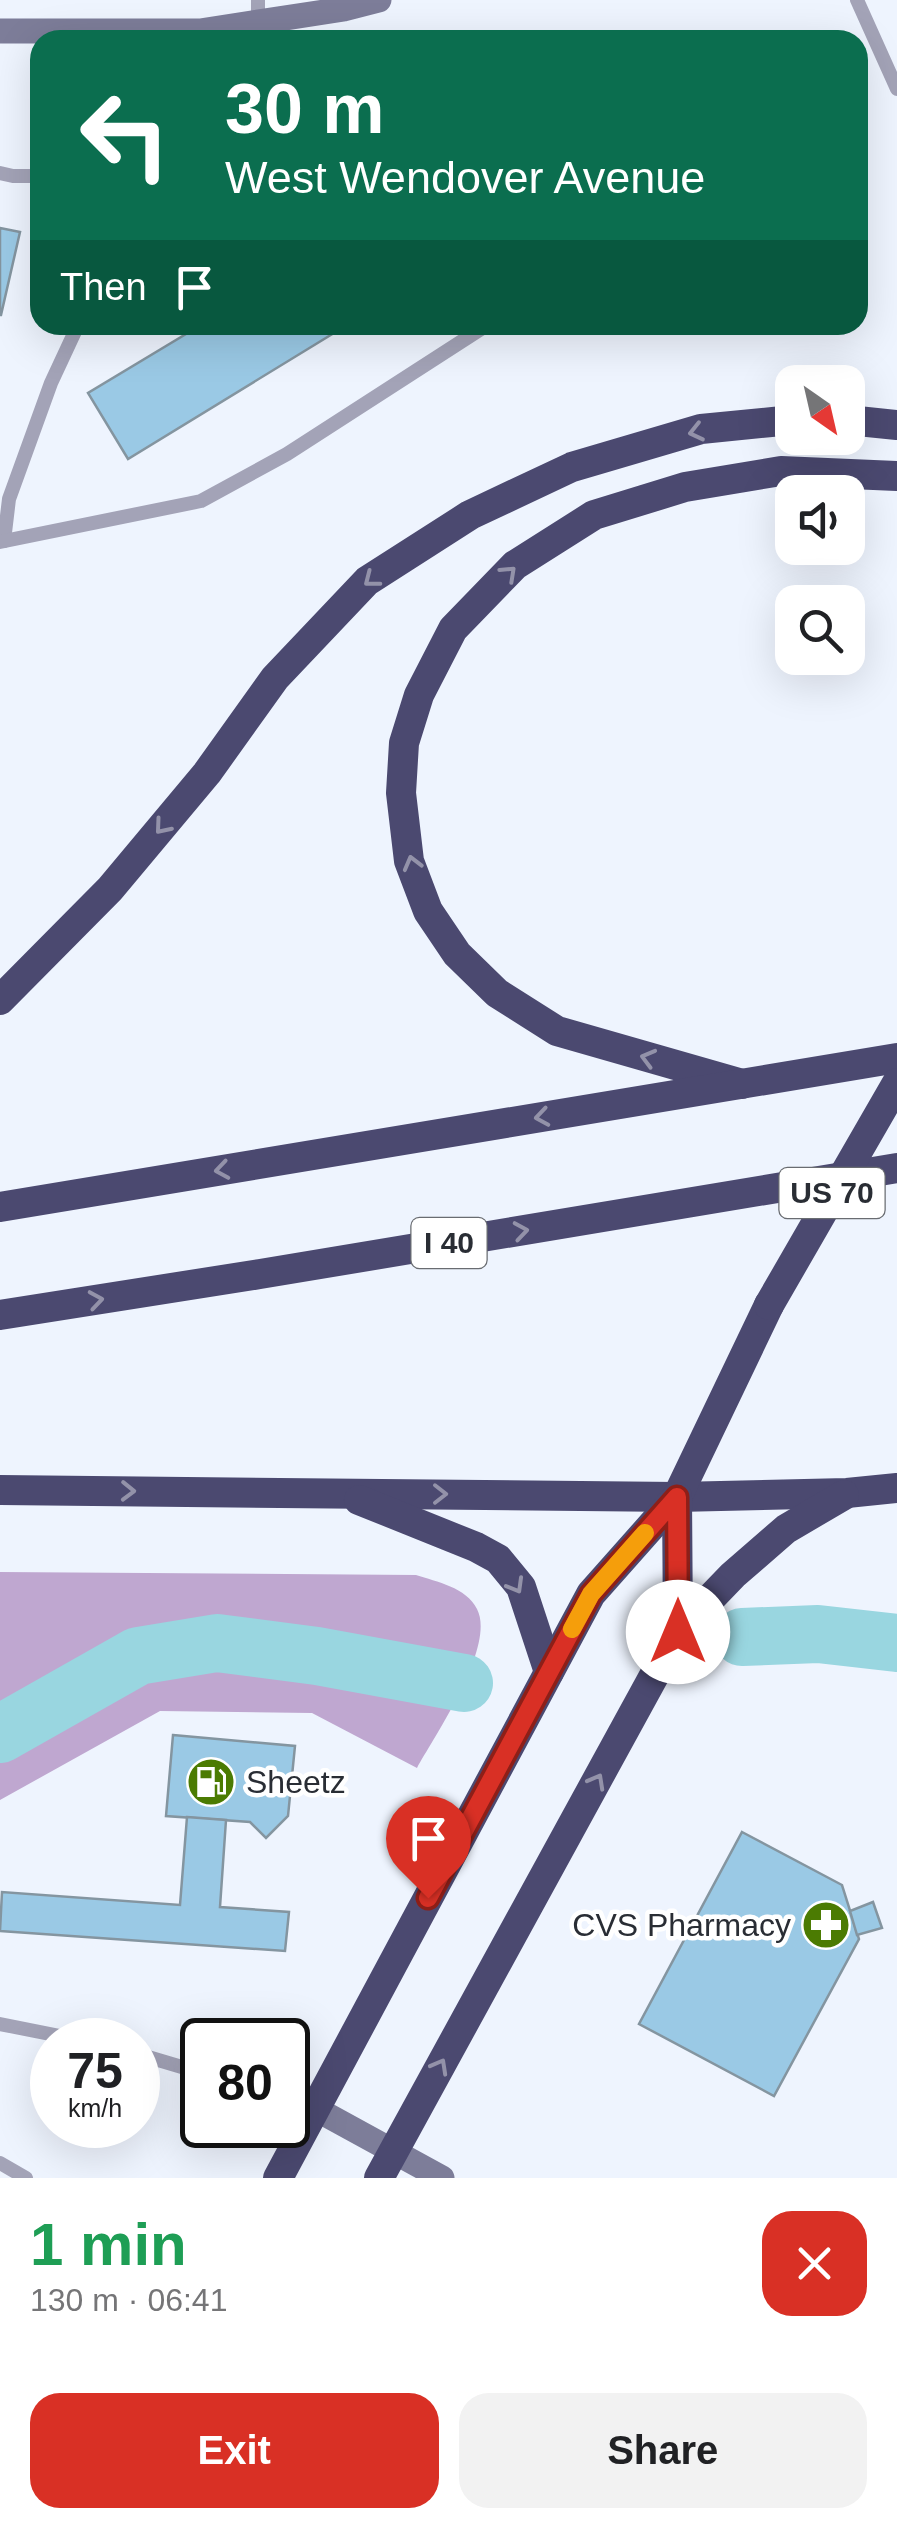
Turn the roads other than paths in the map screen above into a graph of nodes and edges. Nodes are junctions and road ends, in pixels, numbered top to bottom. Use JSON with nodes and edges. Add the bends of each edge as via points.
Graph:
{"nodes":[{"id":1,"x":379,"y":0,"type":"edge"},
{"id":2,"x":857,"y":0,"type":"edge"},
{"id":3,"x":259,"y":21,"type":"edge"},
{"id":4,"x":206,"y":30,"type":"edge"},
{"id":5,"x":0,"y":31,"type":"edge"},
{"id":6,"x":30,"y":33,"type":"edge"},
{"id":7,"x":897,"y":89,"type":"edge"},
{"id":8,"x":0,"y":173,"type":"edge"},
{"id":9,"x":30,"y":176,"type":"edge"},
{"id":10,"x":73,"y":335,"type":"edge"},
{"id":11,"x":471,"y":335,"type":"edge"},
{"id":12,"x":775,"y":422,"type":"edge"},
{"id":13,"x":865,"y":422,"type":"edge"},
{"id":14,"x":897,"y":425,"type":"edge"},
{"id":15,"x":897,"y":476,"type":"edge"},
{"id":16,"x":2,"y":542,"type":"edge"},
{"id":17,"x":0,"y":1000,"type":"edge"},
{"id":18,"x":897,"y":1058,"type":"edge"},
{"id":19,"x":897,"y":1082,"type":"edge"},
{"id":20,"x":742,"y":1084,"type":"junction"},
{"id":21,"x":897,"y":1168,"type":"edge"},
{"id":22,"x":0,"y":1207,"type":"edge"},
{"id":23,"x":0,"y":1314,"type":"edge"},
{"id":24,"x":897,"y":1488,"type":"edge"},
{"id":25,"x":0,"y":1490,"type":"edge"},
{"id":26,"x":847,"y":1493,"type":"junction"},
{"id":27,"x":342,"y":1494,"type":"junction"},
{"id":28,"x":677,"y":1497,"type":"junction"},
{"id":29,"x":678,"y":1632,"type":"junction"},
{"id":30,"x":549,"y":1672,"type":"junction"},
{"id":31,"x":0,"y":2024,"type":"edge"},
{"id":32,"x":30,"y":2030,"type":"edge"},
{"id":33,"x":310,"y":2091,"type":"edge"},
{"id":34,"x":310,"y":2111,"type":"edge"},
{"id":35,"x":288,"y":2148,"type":"edge"},
{"id":36,"x":0,"y":2163,"type":"edge"},
{"id":37,"x":386,"y":2165,"type":"edge"},
{"id":38,"x":26,"y":2178,"type":"edge"},
{"id":39,"x":278,"y":2178,"type":"edge"},
{"id":40,"x":442,"y":2178,"type":"edge"}],
"edges":[{"from":1,"to":3,"type":"street"},
{"from":2,"to":7,"type":"lane"},
{"from":3,"to":4,"type":"street"},
{"from":5,"to":6,"type":"street"},
{"from":8,"to":9,"type":"lane"},
{"from":10,"to":16,"type":"lane","via":[[9,499]]},
{"from":11,"to":16,"type":"lane","via":[[201,501]]},
{"from":12,"to":17,"type":"highway","one_way":true,"via":[[701,429],[572,467],[470,515],[368,581],[275,678],[207,774],[110,889]]},
{"from":13,"to":14,"type":"highway"},
{"from":20,"to":15,"type":"highway","one_way":true,"via":[[556,1031],[497,993],[457,954],[428,910],[409,860],[401,793],[404,743],[419,695],[453,629],[515,565],[594,515],[685,487],[781,471]]},
{"from":18,"to":20,"type":"highway"},
{"from":19,"to":28,"type":"highway","number":"US 70","bridge":true,"via":[[770,1305]]},
{"from":20,"to":22,"type":"highway","one_way":true},
{"from":23,"to":21,"type":"highway","number":"I 40","one_way":true},
{"from":24,"to":26,"type":"highway"},
{"from":25,"to":27,"type":"highway","one_way":true},
{"from":26,"to":28,"type":"highway"},
{"from":26,"to":29,"type":"highway","via":[[786,1529]]},
{"from":27,"to":28,"type":"highway","one_way":true},
{"from":27,"to":30,"type":"highway","one_way":true,"via":[[498,1558],[521,1588]]},
{"from":28,"to":29,"type":"highway","number":"US 70"},
{"from":28,"to":30,"type":"highway","number":"US 70","via":[[591,1594]]},
{"from":37,"to":29,"type":"highway","number":"US 70","one_way":true},
{"from":30,"to":33,"type":"highway","number":"US 70"},
{"from":31,"to":32,"type":"lane"},
{"from":34,"to":37,"type":"street"},
{"from":35,"to":39,"type":"highway","number":"US 70"},
{"from":36,"to":38,"type":"lane"},
{"from":37,"to":40,"type":"street"}]}
